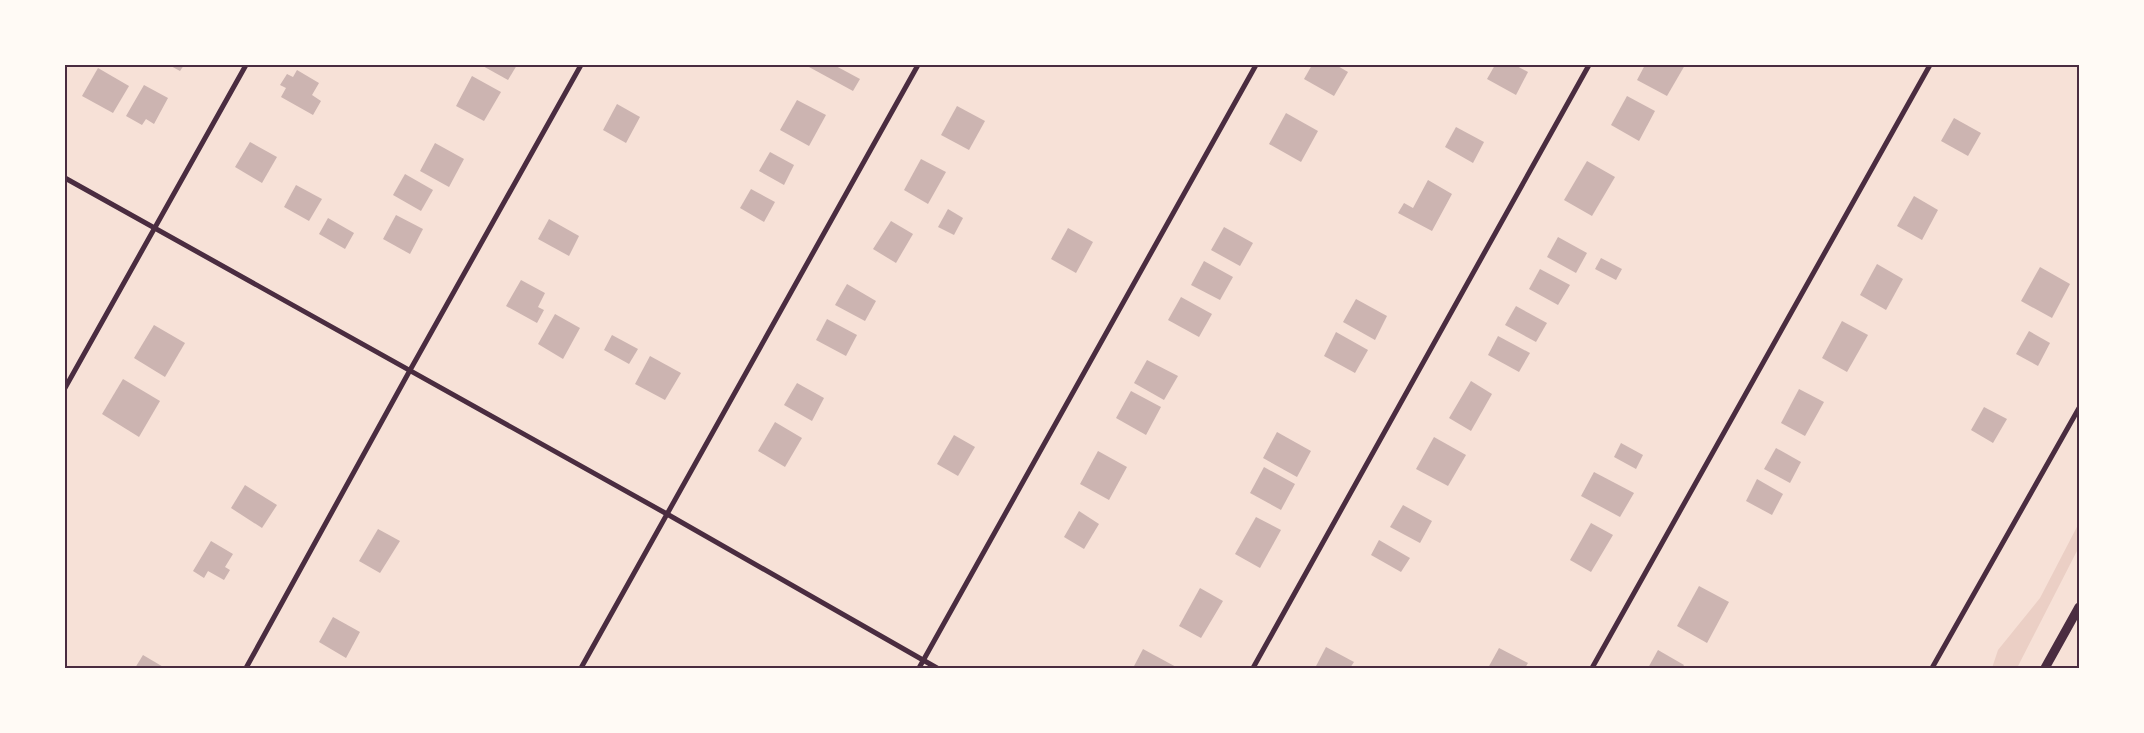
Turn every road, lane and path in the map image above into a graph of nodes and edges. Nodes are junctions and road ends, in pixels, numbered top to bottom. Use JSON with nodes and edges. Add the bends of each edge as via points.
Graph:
{"nodes":[{"id":1,"x":246,"y":65,"type":"edge"},
{"id":2,"x":581,"y":65,"type":"edge"},
{"id":3,"x":918,"y":65,"type":"edge"},
{"id":4,"x":1256,"y":65,"type":"edge"},
{"id":5,"x":1589,"y":65,"type":"edge"},
{"id":6,"x":1930,"y":65,"type":"edge"},
{"id":7,"x":65,"y":178,"type":"edge"},
{"id":8,"x":154,"y":229,"type":"junction"},
{"id":9,"x":409,"y":372,"type":"junction"},
{"id":10,"x":65,"y":388,"type":"edge"},
{"id":11,"x":2079,"y":408,"type":"edge"},
{"id":12,"x":667,"y":514,"type":"junction"},
{"id":13,"x":2079,"y":607,"type":"edge"},
{"id":14,"x":923,"y":660,"type":"junction"},
{"id":15,"x":246,"y":668,"type":"edge"},
{"id":16,"x":580,"y":668,"type":"edge"},
{"id":17,"x":919,"y":668,"type":"edge"},
{"id":18,"x":937,"y":668,"type":"edge"},
{"id":19,"x":1254,"y":668,"type":"edge"},
{"id":20,"x":1592,"y":668,"type":"edge"},
{"id":21,"x":1932,"y":668,"type":"edge"},
{"id":22,"x":2045,"y":668,"type":"edge"}],
"edges":[{"from":1,"to":8,"type":"street"},
{"from":2,"to":9,"type":"street"},
{"from":3,"to":12,"type":"street"},
{"from":4,"to":14,"type":"street"},
{"from":5,"to":19,"type":"street"},
{"from":6,"to":20,"type":"street"},
{"from":7,"to":8,"type":"street"},
{"from":8,"to":9,"type":"street"},
{"from":8,"to":10,"type":"street"},
{"from":9,"to":12,"type":"street"},
{"from":9,"to":15,"type":"street"},
{"from":11,"to":21,"type":"street"},
{"from":12,"to":14,"type":"street"},
{"from":12,"to":16,"type":"street"},
{"from":13,"to":22,"type":"street"},
{"from":14,"to":17,"type":"street"},
{"from":14,"to":18,"type":"street"}]}
